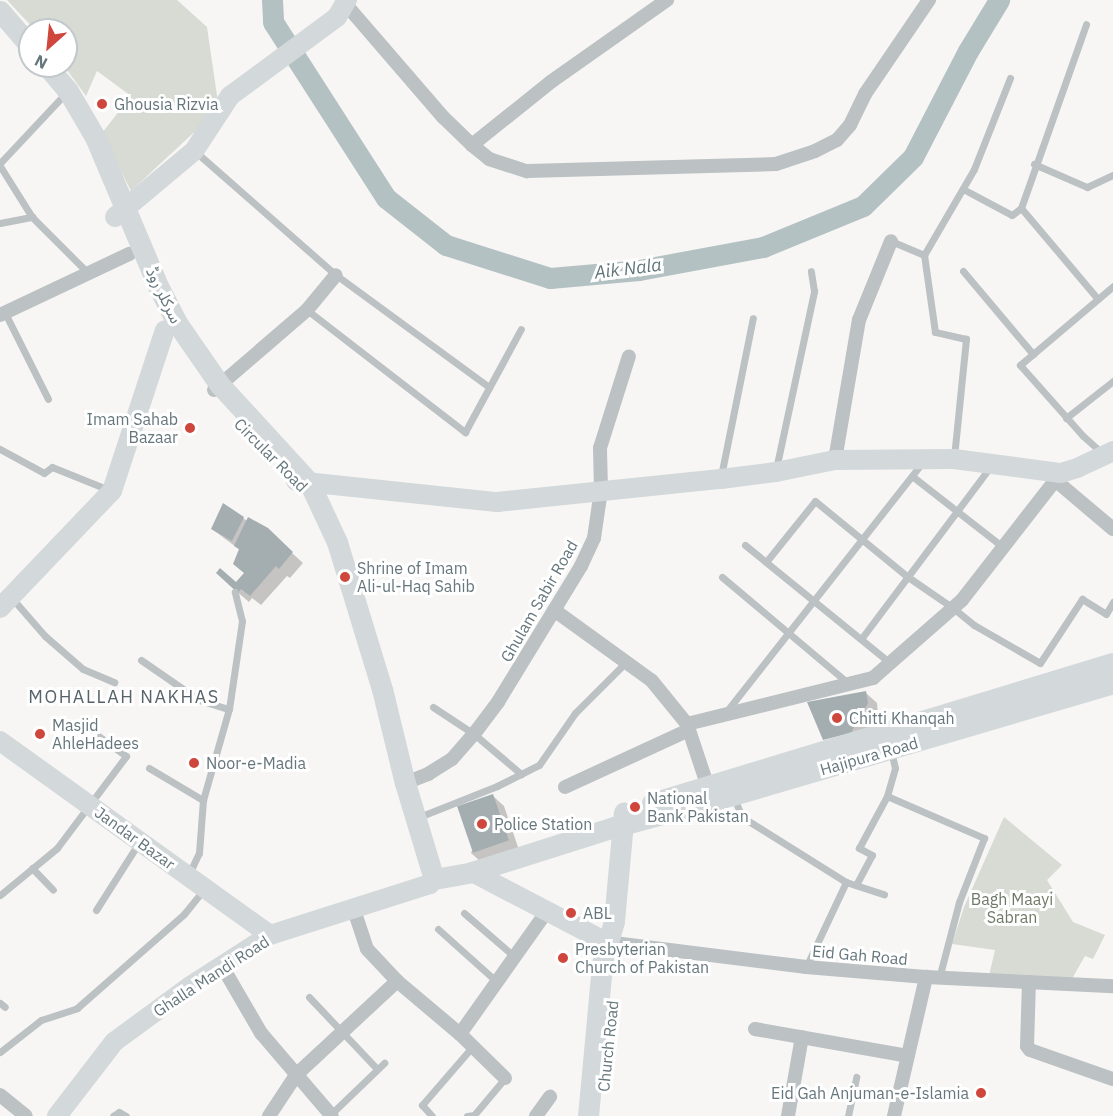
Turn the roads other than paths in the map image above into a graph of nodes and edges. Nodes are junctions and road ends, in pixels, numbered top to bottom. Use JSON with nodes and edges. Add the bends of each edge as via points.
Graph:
{"nodes":[{"id":1,"x":667,"y":0,"type":"edge"},
{"id":2,"x":930,"y":0,"type":"edge"},
{"id":3,"x":342,"y":5,"type":"edge"},
{"id":4,"x":0,"y":11,"type":"edge"},
{"id":5,"x":1086,"y":24,"type":"dead end"},
{"id":6,"x":0,"y":30,"type":"edge"},
{"id":7,"x":18,"y":32,"type":"edge"},
{"id":8,"x":18,"y":50,"type":"edge"},
{"id":9,"x":42,"y":78,"type":"edge"},
{"id":10,"x":58,"y":78,"type":"edge"},
{"id":11,"x":1011,"y":78,"type":"dead end"},
{"id":12,"x":60,"y":99,"type":"junction"},
{"id":13,"x":472,"y":145,"type":"junction"},
{"id":14,"x":194,"y":151,"type":"junction"},
{"id":15,"x":0,"y":165,"type":"edge"},
{"id":16,"x":1034,"y":165,"type":"junction"},
{"id":17,"x":1113,"y":175,"type":"edge"},
{"id":18,"x":963,"y":189,"type":"junction"},
{"id":19,"x":1021,"y":208,"type":"junction"},
{"id":20,"x":120,"y":212,"type":"junction"},
{"id":21,"x":32,"y":217,"type":"junction"},
{"id":22,"x":0,"y":223,"type":"edge"},
{"id":23,"x":891,"y":241,"type":"joint"},
{"id":24,"x":129,"y":254,"type":"junction"},
{"id":25,"x":924,"y":255,"type":"junction"},
{"id":26,"x":963,"y":271,"type":"dead end"},
{"id":27,"x":811,"y":272,"type":"dead end"},
{"id":28,"x":89,"y":274,"type":"junction"},
{"id":29,"x":336,"y":275,"type":"junction"},
{"id":30,"x":1113,"y":286,"type":"edge"},
{"id":31,"x":1098,"y":298,"type":"junction"},
{"id":32,"x":307,"y":310,"type":"junction"},
{"id":33,"x":3,"y":313,"type":"edge"},
{"id":34,"x":753,"y":318,"type":"dead end"},
{"id":35,"x":521,"y":329,"type":"dead end"},
{"id":36,"x":165,"y":330,"type":"junction"},
{"id":37,"x":1033,"y":354,"type":"junction"},
{"id":38,"x":629,"y":356,"type":"dead end"},
{"id":39,"x":1113,"y":381,"type":"edge"},
{"id":40,"x":489,"y":387,"type":"junction"},
{"id":41,"x":216,"y":388,"type":"junction"},
{"id":42,"x":48,"y":399,"type":"dead end"},
{"id":43,"x":1066,"y":418,"type":"junction"},
{"id":44,"x":0,"y":449,"type":"edge"},
{"id":45,"x":1108,"y":453,"type":"edge"},
{"id":46,"x":954,"y":459,"type":"junction"},
{"id":47,"x":836,"y":460,"type":"junction"},
{"id":48,"x":924,"y":460,"type":"junction"},
{"id":49,"x":992,"y":465,"type":"junction"},
{"id":50,"x":776,"y":472,"type":"junction"},
{"id":51,"x":912,"y":476,"type":"junction"},
{"id":52,"x":1058,"y":476,"type":"junction"},
{"id":53,"x":721,"y":479,"type":"junction"},
{"id":54,"x":307,"y":488,"type":"junction"},
{"id":55,"x":602,"y":489,"type":"junction"},
{"id":56,"x":112,"y":490,"type":"junction"},
{"id":57,"x":957,"y":511,"type":"junction"},
{"id":58,"x":1113,"y":529,"type":"edge"},
{"id":59,"x":861,"y":540,"type":"junction"},
{"id":60,"x":745,"y":545,"type":"dead end"},
{"id":61,"x":1003,"y":547,"type":"junction"},
{"id":62,"x":766,"y":562,"type":"junction"},
{"id":63,"x":722,"y":577,"type":"dead end"},
{"id":64,"x":908,"y":577,"type":"junction"},
{"id":65,"x":235,"y":592,"type":"dead end"},
{"id":66,"x":813,"y":601,"type":"junction"},
{"id":67,"x":5,"y":602,"type":"edge"},
{"id":68,"x":1113,"y":602,"type":"edge"},
{"id":69,"x":953,"y":608,"type":"junction"},
{"id":70,"x":554,"y":610,"type":"junction"},
{"id":71,"x":788,"y":633,"type":"junction"},
{"id":72,"x":861,"y":639,"type":"junction"},
{"id":73,"x":141,"y":660,"type":"dead end"},
{"id":74,"x":627,"y":661,"type":"junction"},
{"id":75,"x":890,"y":663,"type":"junction"},
{"id":76,"x":1113,"y":663,"type":"edge"},
{"id":77,"x":114,"y":682,"type":"dead end"},
{"id":78,"x":1113,"y":683,"type":"edge"},
{"id":79,"x":849,"y":684,"type":"junction"},
{"id":80,"x":433,"y":707,"type":"dead end"},
{"id":81,"x":229,"y":709,"type":"junction"},
{"id":82,"x":724,"y":714,"type":"junction"},
{"id":83,"x":688,"y":727,"type":"junction"},
{"id":84,"x":94,"y":733,"type":"dead end"},
{"id":85,"x":474,"y":734,"type":"junction"},
{"id":86,"x":0,"y":741,"type":"edge"},
{"id":87,"x":891,"y":749,"type":"junction"},
{"id":88,"x":149,"y":768,"type":"dead end"},
{"id":89,"x":521,"y":774,"type":"junction"},
{"id":90,"x":405,"y":783,"type":"junction"},
{"id":91,"x":565,"y":787,"type":"dead end"},
{"id":92,"x":718,"y":794,"type":"junction"},
{"id":93,"x":887,"y":796,"type":"junction"},
{"id":94,"x":203,"y":800,"type":"junction"},
{"id":95,"x":90,"y":806,"type":"junction"},
{"id":96,"x":624,"y":818,"type":"junction"},
{"id":97,"x":415,"y":819,"type":"junction"},
{"id":98,"x":139,"y":842,"type":"junction"},
{"id":99,"x":423,"y":848,"type":"junction"},
{"id":100,"x":32,"y":868,"type":"junction"},
{"id":101,"x":472,"y":872,"type":"junction"},
{"id":102,"x":188,"y":877,"type":"junction"},
{"id":103,"x":434,"y":879,"type":"junction"},
{"id":104,"x":846,"y":882,"type":"junction"},
{"id":105,"x":856,"y":885,"type":"junction"},
{"id":106,"x":204,"y":888,"type":"junction"},
{"id":107,"x":53,"y":890,"type":"dead end"},
{"id":108,"x":884,"y":894,"type":"dead end"},
{"id":109,"x":0,"y":895,"type":"edge"},
{"id":110,"x":96,"y":910,"type":"dead end"},
{"id":111,"x":354,"y":910,"type":"junction"},
{"id":112,"x":547,"y":911,"type":"junction"},
{"id":113,"x":464,"y":913,"type":"dead end"},
{"id":114,"x":438,"y":929,"type":"dead end"},
{"id":115,"x":270,"y":935,"type":"junction"},
{"id":116,"x":606,"y":942,"type":"junction"},
{"id":117,"x":515,"y":957,"type":"junction"},
{"id":118,"x":222,"y":966,"type":"junction"},
{"id":119,"x":807,"y":967,"type":"junction"},
{"id":120,"x":933,"y":977,"type":"junction"},
{"id":121,"x":397,"y":981,"type":"junction"},
{"id":122,"x":497,"y":982,"type":"junction"},
{"id":123,"x":1029,"y":982,"type":"junction"},
{"id":124,"x":1110,"y":983,"type":"edge"},
{"id":125,"x":309,"y":997,"type":"dead end"},
{"id":126,"x":755,"y":1029,"type":"dead end"},
{"id":127,"x":343,"y":1032,"type":"junction"},
{"id":128,"x":460,"y":1034,"type":"junction"},
{"id":129,"x":802,"y":1037,"type":"junction"},
{"id":130,"x":473,"y":1046,"type":"junction"},
{"id":131,"x":0,"y":1052,"type":"edge"},
{"id":132,"x":908,"y":1056,"type":"junction"},
{"id":133,"x":384,"y":1063,"type":"dead end"},
{"id":134,"x":378,"y":1069,"type":"junction"},
{"id":135,"x":296,"y":1075,"type":"junction"},
{"id":136,"x":856,"y":1077,"type":"dead end"},
{"id":137,"x":505,"y":1078,"type":"joint"},
{"id":138,"x":1113,"y":1079,"type":"edge"},
{"id":139,"x":549,"y":1097,"type":"dead end"},
{"id":140,"x":1,"y":1100,"type":"edge"},
{"id":141,"x":331,"y":1115,"type":"edge"},
{"id":142,"x":26,"y":1116,"type":"edge"},
{"id":143,"x":57,"y":1116,"type":"edge"},
{"id":144,"x":113,"y":1116,"type":"edge"},
{"id":145,"x":126,"y":1116,"type":"edge"},
{"id":146,"x":269,"y":1116,"type":"edge"},
{"id":147,"x":432,"y":1116,"type":"edge"},
{"id":148,"x":467,"y":1116,"type":"edge"},
{"id":149,"x":536,"y":1116,"type":"edge"},
{"id":150,"x":588,"y":1116,"type":"edge"},
{"id":151,"x":602,"y":1116,"type":"edge"},
{"id":152,"x":788,"y":1116,"type":"edge"},
{"id":153,"x":848,"y":1116,"type":"edge"},
{"id":154,"x":894,"y":1116,"type":"edge"}],
"edges":[{"from":1,"to":13,"type":"street","via":[[552,81]]},
{"from":2,"to":13,"type":"street","via":[[837,140],[776,164],[527,171],[489,159]]},
{"from":3,"to":13,"type":"street"},
{"from":3,"to":14,"type":"street","via":[[230,96]]},
{"from":4,"to":7,"type":"main road"},
{"from":5,"to":16,"type":"lane"},
{"from":6,"to":8,"type":"main road","name":"Circular Road"},
{"from":9,"to":12,"type":"main road","name":"Circular Road"},
{"from":10,"to":20,"type":"main road","name":"سرکلر روڈ","via":[[95,136]]},
{"from":11,"to":18,"type":"lane"},
{"from":12,"to":15,"type":"lane"},
{"from":12,"to":20,"type":"main road","name":"Circular Road"},
{"from":14,"to":20,"type":"street"},
{"from":14,"to":29,"type":"lane"},
{"from":15,"to":21,"type":"lane"},
{"from":16,"to":17,"type":"lane","via":[[1087,187]]},
{"from":16,"to":19,"type":"lane"},
{"from":18,"to":19,"type":"lane","via":[[1012,215]]},
{"from":18,"to":25,"type":"lane"},
{"from":19,"to":31,"type":"lane"},
{"from":20,"to":24,"type":"main road","name":"Circular Road"},
{"from":20,"to":41,"type":"main road","name":"سرکلر روڈ","via":[[177,323]]},
{"from":21,"to":22,"type":"lane"},
{"from":21,"to":28,"type":"lane"},
{"from":23,"to":25,"type":"lane"},
{"from":23,"to":47,"type":"street","via":[[859,320]]},
{"from":24,"to":28,"type":"street"},
{"from":24,"to":36,"type":"main road","name":"Circular Road"},
{"from":25,"to":46,"type":"lane","via":[[935,332],[966,339]]},
{"from":26,"to":37,"type":"lane"},
{"from":27,"to":50,"type":"lane","via":[[814,291]]},
{"from":28,"to":33,"type":"street"},
{"from":29,"to":32,"type":"street"},
{"from":29,"to":40,"type":"lane"},
{"from":30,"to":31,"type":"lane"},
{"from":31,"to":37,"type":"lane"},
{"from":32,"to":40,"type":"lane","via":[[465,432]]},
{"from":32,"to":41,"type":"street"},
{"from":33,"to":42,"type":"lane"},
{"from":34,"to":53,"type":"lane"},
{"from":35,"to":40,"type":"lane"},
{"from":36,"to":41,"type":"main road","name":"Circular Road"},
{"from":36,"to":56,"type":"street"},
{"from":37,"to":43,"type":"lane","via":[[1020,365]]},
{"from":38,"to":55,"type":"street","name":"Ghulam Sabir Road","via":[[600,448]]},
{"from":39,"to":43,"type":"lane"},
{"from":41,"to":54,"type":"main road","name":"Circular Road","via":[[236,420]]},
{"from":43,"to":45,"type":"lane"},
{"from":44,"to":56,"type":"lane","via":[[44,473],[52,467]]},
{"from":45,"to":52,"type":"street"},
{"from":46,"to":48,"type":"street"},
{"from":46,"to":49,"type":"street"},
{"from":47,"to":48,"type":"street"},
{"from":47,"to":50,"type":"street"},
{"from":48,"to":51,"type":"lane"},
{"from":49,"to":52,"type":"street"},
{"from":49,"to":57,"type":"lane"},
{"from":50,"to":53,"type":"street"},
{"from":51,"to":57,"type":"lane"},
{"from":51,"to":59,"type":"lane"},
{"from":52,"to":58,"type":"street"},
{"from":52,"to":61,"type":"street"},
{"from":53,"to":55,"type":"street"},
{"from":54,"to":55,"type":"street","via":[[497,502]]},
{"from":54,"to":90,"type":"main road","name":"Circular Road","via":[[337,542],[382,689]]},
{"from":55,"to":70,"type":"street","name":"Ghulam Sabir Road","via":[[594,538]]},
{"from":56,"to":67,"type":"street"},
{"from":57,"to":61,"type":"lane"},
{"from":57,"to":64,"type":"lane"},
{"from":59,"to":62,"type":"lane","via":[[815,501]]},
{"from":59,"to":64,"type":"lane"},
{"from":59,"to":66,"type":"lane"},
{"from":60,"to":62,"type":"lane"},
{"from":61,"to":69,"type":"street"},
{"from":62,"to":66,"type":"lane"},
{"from":63,"to":71,"type":"lane"},
{"from":64,"to":69,"type":"lane"},
{"from":64,"to":72,"type":"lane"},
{"from":65,"to":81,"type":"lane","via":[[242,621]]},
{"from":66,"to":71,"type":"lane"},
{"from":66,"to":72,"type":"lane"},
{"from":67,"to":77,"type":"lane","via":[[83,669]]},
{"from":68,"to":69,"type":"lane","via":[[1106,614],[1082,599],[1040,663],[974,625]]},
{"from":69,"to":75,"type":"street"},
{"from":70,"to":74,"type":"street"},
{"from":70,"to":85,"type":"street","name":"Ghulam Sabir Road"},
{"from":71,"to":79,"type":"lane"},
{"from":71,"to":82,"type":"lane"},
{"from":72,"to":75,"type":"lane"},
{"from":73,"to":81,"type":"lane","via":[[199,700]]},
{"from":74,"to":83,"type":"street","via":[[651,681]]},
{"from":74,"to":89,"type":"lane","via":[[575,713],[539,765]]},
{"from":75,"to":79,"type":"street","via":[[873,678]]},
{"from":76,"to":92,"type":"main road"},
{"from":78,"to":87,"type":"main road","name":"Hajipura Road"},
{"from":79,"to":82,"type":"street"},
{"from":80,"to":85,"type":"lane"},
{"from":81,"to":94,"type":"lane"},
{"from":82,"to":83,"type":"street"},
{"from":83,"to":91,"type":"street"},
{"from":83,"to":92,"type":"street"},
{"from":84,"to":95,"type":"lane","via":[[126,756]]},
{"from":85,"to":89,"type":"lane"},
{"from":85,"to":90,"type":"street","name":"Ghulam Sabir Road","via":[[452,759]]},
{"from":86,"to":95,"type":"street","name":"Jandar Bazar"},
{"from":87,"to":92,"type":"main road","name":"Hajipura Road"},
{"from":87,"to":93,"type":"lane","via":[[895,768]]},
{"from":88,"to":94,"type":"lane"},
{"from":89,"to":97,"type":"lane"},
{"from":90,"to":97,"type":"main road","name":"Circular Road"},
{"from":92,"to":96,"type":"main road","name":"Hajipura Road"},
{"from":92,"to":104,"type":"lane","via":[[742,817]]},
{"from":93,"to":105,"type":"lane","via":[[860,848],[872,855]]},
{"from":93,"to":120,"type":"lane","via":[[984,838]]},
{"from":94,"to":102,"type":"lane","via":[[199,853]]},
{"from":95,"to":98,"type":"street","name":"Jandar Bazar"},
{"from":95,"to":100,"type":"lane","via":[[57,848]]},
{"from":96,"to":99,"type":"main road","via":[[456,866],[437,860]]},
{"from":96,"to":101,"type":"main road"},
{"from":96,"to":116,"type":"main road","name":"Church Road","via":[[614,921]]},
{"from":97,"to":99,"type":"main road","name":"Circular Road"},
{"from":98,"to":102,"type":"street","name":"Jandar Bazar"},
{"from":98,"to":110,"type":"lane"},
{"from":99,"to":103,"type":"main road","name":"Circular Road"},
{"from":100,"to":107,"type":"lane"},
{"from":100,"to":109,"type":"lane"},
{"from":101,"to":103,"type":"main road"},
{"from":101,"to":112,"type":"street"},
{"from":102,"to":106,"type":"street","name":"Jandar Bazar"},
{"from":103,"to":111,"type":"street","name":"Ghalla Mandi Road","via":[[430,884]]},
{"from":104,"to":105,"type":"lane"},
{"from":104,"to":119,"type":"lane"},
{"from":105,"to":108,"type":"lane"},
{"from":106,"to":115,"type":"street","name":"Jandar Bazar"},
{"from":106,"to":131,"type":"lane","via":[[184,914],[77,1008],[42,1020]]},
{"from":111,"to":115,"type":"street","name":"Ghalla Mandi Road"},
{"from":111,"to":121,"type":"street","via":[[367,949]]},
{"from":112,"to":116,"type":"street"},
{"from":112,"to":117,"type":"street"},
{"from":113,"to":117,"type":"lane"},
{"from":114,"to":122,"type":"lane"},
{"from":115,"to":118,"type":"street","name":"Ghalla Mandi Road"},
{"from":116,"to":119,"type":"street","name":"Eid Gah Road"},
{"from":116,"to":150,"type":"main road","name":"Church Road"},
{"from":116,"to":151,"type":"main road","name":"Church Road","via":[[615,982]]},
{"from":117,"to":122,"type":"street"},
{"from":118,"to":135,"type":"street","via":[[261,1033]]},
{"from":118,"to":143,"type":"street","name":"Ghalla Mandi Road","via":[[114,1042]]},
{"from":119,"to":120,"type":"street","name":"Eid Gah Road"},
{"from":120,"to":123,"type":"street","name":"Eid Gah Road"},
{"from":120,"to":132,"type":"street"},
{"from":121,"to":127,"type":"street"},
{"from":121,"to":128,"type":"street"},
{"from":122,"to":128,"type":"street"},
{"from":123,"to":124,"type":"street","name":"Eid Gah Road"},
{"from":123,"to":138,"type":"street","via":[[1030,1050]]},
{"from":125,"to":127,"type":"lane"},
{"from":126,"to":129,"type":"street"},
{"from":127,"to":134,"type":"lane"},
{"from":127,"to":135,"type":"street"},
{"from":128,"to":130,"type":"street"},
{"from":129,"to":132,"type":"street"},
{"from":129,"to":152,"type":"street"},
{"from":130,"to":137,"type":"street"},
{"from":130,"to":147,"type":"lane","via":[[422,1105]]},
{"from":132,"to":154,"type":"street"},
{"from":133,"to":134,"type":"lane"},
{"from":134,"to":141,"type":"lane"},
{"from":135,"to":141,"type":"street"},
{"from":135,"to":146,"type":"street"},
{"from":136,"to":153,"type":"lane"},
{"from":137,"to":148,"type":"lane","via":[[474,1115]]},
{"from":139,"to":149,"type":"street"},
{"from":140,"to":142,"type":"street"},
{"from":144,"to":145,"type":"lane","via":[[119,1112]]}]}
